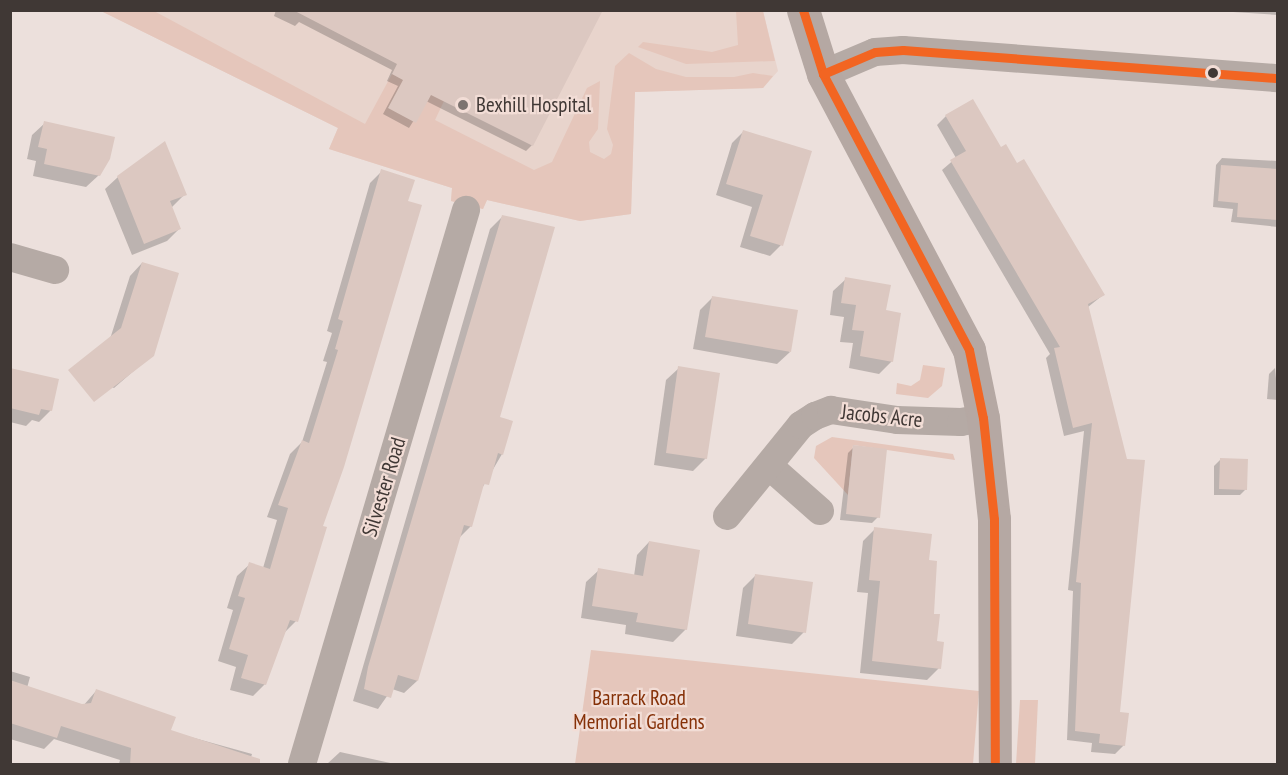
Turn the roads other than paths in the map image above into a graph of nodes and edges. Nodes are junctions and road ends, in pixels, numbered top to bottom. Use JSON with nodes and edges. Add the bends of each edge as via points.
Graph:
{"nodes":[{"id":1,"x":803,"y":10,"type":"edge"},
{"id":2,"x":823,"y":74,"type":"junction"},
{"id":3,"x":1278,"y":78,"type":"edge"},
{"id":4,"x":466,"y":210,"type":"dead end"},
{"id":5,"x":10,"y":257,"type":"edge"},
{"id":6,"x":55,"y":270,"type":"dead end"},
{"id":7,"x":983,"y":418,"type":"junction"},
{"id":8,"x":769,"y":466,"type":"junction"},
{"id":9,"x":820,"y":511,"type":"dead end"},
{"id":10,"x":727,"y":516,"type":"dead end"},
{"id":11,"x":302,"y":765,"type":"edge"},
{"id":12,"x":995,"y":765,"type":"edge"}],
"edges":[{"from":1,"to":2,"type":"main road"},
{"from":2,"to":3,"type":"street","via":[[874,52],[903,50]]},
{"from":2,"to":7,"type":"main road","via":[[969,350]]},
{"from":4,"to":11,"type":"street","name":"Silvester Road"},
{"from":5,"to":6,"type":"street"},
{"from":7,"to":8,"type":"street","name":"Jacobs Acre","via":[[961,422],[897,420],[831,410],[801,425]]},
{"from":7,"to":12,"type":"main road","via":[[994,519]]},
{"from":8,"to":9,"type":"street"},
{"from":8,"to":10,"type":"street","name":"Jacobs Acre"}]}
